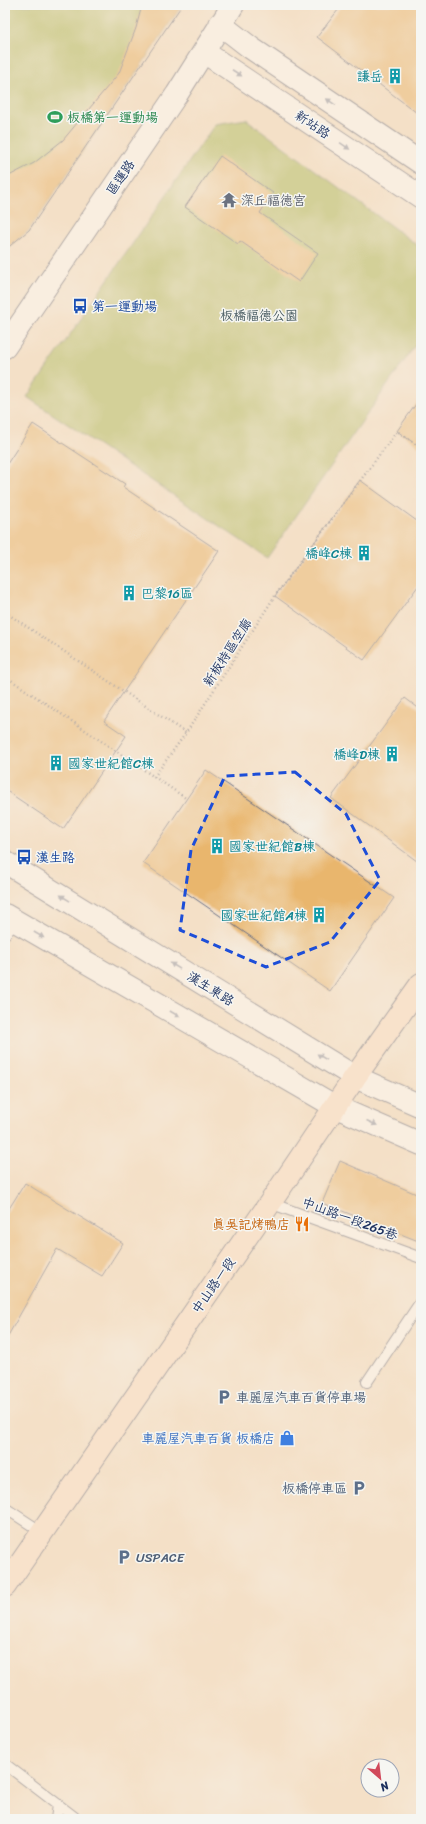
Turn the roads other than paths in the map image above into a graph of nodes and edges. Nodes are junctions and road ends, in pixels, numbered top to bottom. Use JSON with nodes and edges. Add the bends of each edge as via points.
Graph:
{"nodes":[{"id":1,"x":233,"y":5,"type":"edge"},
{"id":2,"x":220,"y":24,"type":"junction"},
{"id":3,"x":204,"y":52,"type":"junction"},
{"id":4,"x":421,"y":163,"type":"edge"},
{"id":5,"x":421,"y":197,"type":"edge"},
{"id":6,"x":5,"y":347,"type":"edge"},
{"id":7,"x":5,"y":862,"type":"edge"},
{"id":8,"x":9,"y":924,"type":"edge"},
{"id":9,"x":421,"y":984,"type":"edge"},
{"id":10,"x":355,"y":1077,"type":"junction"},
{"id":11,"x":421,"y":1106,"type":"edge"},
{"id":12,"x":336,"y":1107,"type":"junction"},
{"id":13,"x":421,"y":1144,"type":"edge"},
{"id":14,"x":270,"y":1203,"type":"junction"},
{"id":15,"x":421,"y":1258,"type":"edge"},
{"id":16,"x":421,"y":1301,"type":"edge"},
{"id":17,"x":367,"y":1382,"type":"dead end"},
{"id":18,"x":5,"y":1508,"type":"edge"},
{"id":19,"x":42,"y":1532,"type":"junction"},
{"id":20,"x":5,"y":1586,"type":"edge"},
{"id":21,"x":5,"y":1764,"type":"edge"},
{"id":22,"x":58,"y":1805,"type":"junction"},
{"id":23,"x":56,"y":1819,"type":"edge"},
{"id":24,"x":77,"y":1819,"type":"edge"}],
"edges":[{"from":1,"to":2,"type":"street","name":"區運路"},
{"from":2,"to":3,"type":"street","name":"區運路"},
{"from":4,"to":2,"type":"street","one_way":true,"via":[[251,48]]},
{"from":3,"to":5,"type":"street","name":"新站路","one_way":true},
{"from":3,"to":6,"type":"street","name":"區運路"},
{"from":10,"to":7,"type":"street","name":"漢生東路","one_way":true},
{"from":8,"to":12,"type":"street","one_way":true},
{"from":9,"to":10,"type":"main road","name":"中山路一段"},
{"from":10,"to":11,"type":"street","name":"漢生東路"},
{"from":10,"to":12,"type":"main road","name":"中山路一段"},
{"from":12,"to":13,"type":"street","one_way":true},
{"from":12,"to":14,"type":"main road","name":"中山路一段"},
{"from":14,"to":15,"type":"lane","name":"中山路一段265巷"},
{"from":14,"to":19,"type":"main road","name":"中山路一段"},
{"from":16,"to":17,"type":"lane"},
{"from":18,"to":19,"type":"lane"},
{"from":19,"to":20,"type":"main road","name":"中山路一段"},
{"from":21,"to":22,"type":"lane"},
{"from":22,"to":23,"type":"lane"},
{"from":22,"to":24,"type":"lane"}]}
